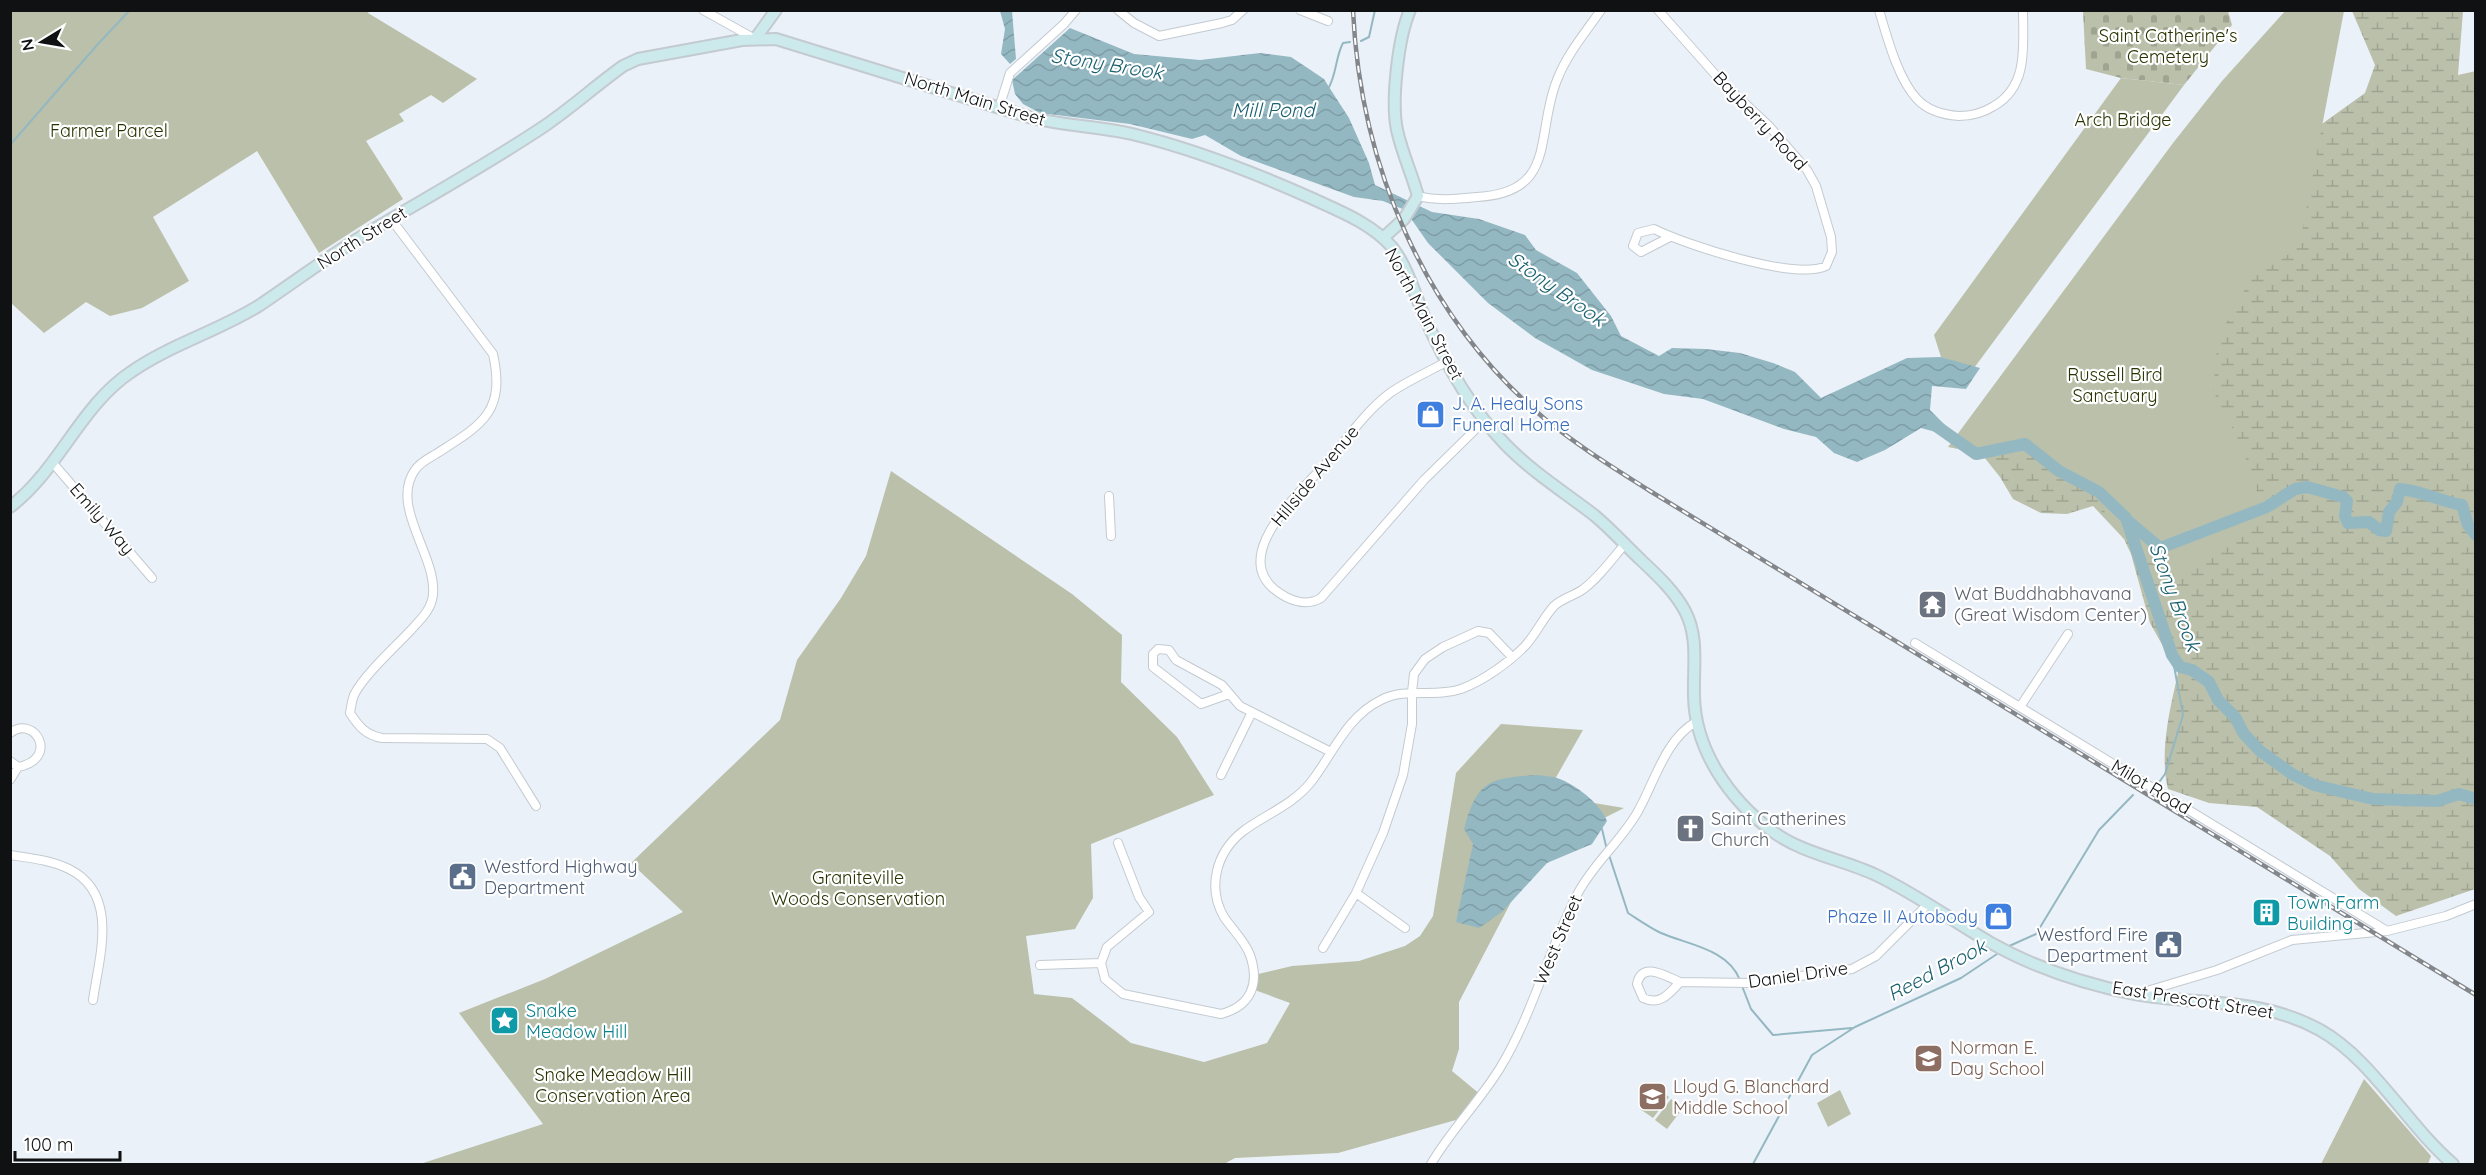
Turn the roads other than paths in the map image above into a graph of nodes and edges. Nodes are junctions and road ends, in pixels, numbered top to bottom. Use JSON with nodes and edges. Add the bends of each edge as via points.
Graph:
{"nodes":[{"id":1,"x":703,"y":10,"type":"edge"},
{"id":2,"x":776,"y":10,"type":"edge"},
{"id":3,"x":1076,"y":10,"type":"edge"},
{"id":4,"x":1118,"y":10,"type":"edge"},
{"id":5,"x":1243,"y":10,"type":"edge"},
{"id":6,"x":1300,"y":10,"type":"edge"},
{"id":7,"x":1410,"y":10,"type":"edge"},
{"id":8,"x":1601,"y":10,"type":"edge"},
{"id":9,"x":1658,"y":10,"type":"edge"},
{"id":10,"x":1879,"y":10,"type":"edge"},
{"id":11,"x":2023,"y":10,"type":"edge"},
{"id":12,"x":1328,"y":21,"type":"dead end"},
{"id":13,"x":756,"y":39,"type":"junction"},
{"id":14,"x":999,"y":108,"type":"junction"},
{"id":15,"x":1417,"y":200,"type":"junction"},
{"id":16,"x":391,"y":219,"type":"junction"},
{"id":17,"x":1670,"y":237,"type":"dead end"},
{"id":18,"x":1383,"y":238,"type":"junction"},
{"id":19,"x":1446,"y":362,"type":"junction"},
{"id":20,"x":1484,"y":421,"type":"junction"},
{"id":21,"x":52,"y":462,"type":"junction"},
{"id":22,"x":1109,"y":496,"type":"dead end"},
{"id":23,"x":10,"y":507,"type":"edge"},
{"id":24,"x":1111,"y":536,"type":"dead end"},
{"id":25,"x":1625,"y":544,"type":"junction"},
{"id":26,"x":152,"y":578,"type":"dead end"},
{"id":27,"x":2068,"y":634,"type":"dead end"},
{"id":28,"x":1915,"y":643,"type":"dead end"},
{"id":29,"x":1512,"y":657,"type":"junction"},
{"id":30,"x":1412,"y":692,"type":"junction"},
{"id":31,"x":1229,"y":694,"type":"junction"},
{"id":32,"x":2020,"y":707,"type":"junction"},
{"id":33,"x":1252,"y":712,"type":"junction"},
{"id":34,"x":1696,"y":722,"type":"junction"},
{"id":35,"x":10,"y":733,"type":"edge"},
{"id":36,"x":1329,"y":751,"type":"junction"},
{"id":37,"x":10,"y":761,"type":"edge"},
{"id":38,"x":18,"y":767,"type":"junction"},
{"id":39,"x":1221,"y":775,"type":"dead end"},
{"id":40,"x":10,"y":780,"type":"edge"},
{"id":41,"x":536,"y":806,"type":"dead end"},
{"id":42,"x":1119,"y":843,"type":"dead end"},
{"id":43,"x":10,"y":855,"type":"edge"},
{"id":44,"x":1356,"y":892,"type":"junction"},
{"id":45,"x":2475,"y":904,"type":"edge"},
{"id":46,"x":1928,"y":905,"type":"junction"},
{"id":47,"x":1405,"y":928,"type":"dead end"},
{"id":48,"x":2387,"y":932,"type":"junction"},
{"id":49,"x":1323,"y":948,"type":"dead end"},
{"id":50,"x":1101,"y":963,"type":"junction"},
{"id":51,"x":1040,"y":965,"type":"dead end"},
{"id":52,"x":1680,"y":982,"type":"junction"},
{"id":53,"x":2137,"y":994,"type":"junction"},
{"id":54,"x":93,"y":1000,"type":"dead end"},
{"id":55,"x":1431,"y":1164,"type":"edge"},
{"id":56,"x":2453,"y":1164,"type":"edge"}],
"edges":[{"from":1,"to":13,"type":"street"},
{"from":2,"to":13,"type":"main road"},
{"from":3,"to":14,"type":"street","via":[[1010,73]]},
{"from":4,"to":5,"type":"street","via":[[1159,36],[1232,20]]},
{"from":6,"to":12,"type":"street"},
{"from":7,"to":15,"type":"main road","via":[[1402,36],[1396,121]]},
{"from":8,"to":15,"type":"street","via":[[1573,47],[1557,80],[1546,131],[1525,183],[1490,197]]},
{"from":9,"to":17,"type":"street","name":"Bayberry Road","via":[[1807,170],[1824,208],[1832,252],[1826,266],[1802,268],[1750,262]]},
{"from":10,"to":11,"type":"street","via":[[1911,91],[1931,110],[1963,116],[1987,111],[2014,88],[2022,62]]},
{"from":13,"to":14,"type":"main road","name":"North Main Street","via":[[785,41]]},
{"from":13,"to":16,"type":"main road","name":"North Street","via":[[638,59],[623,66],[542,128]]},
{"from":14,"to":18,"type":"main road","name":"North Main Street","via":[[1058,124],[1135,135],[1234,165],[1341,212]]},
{"from":15,"to":18,"type":"main road"},
{"from":16,"to":21,"type":"main road","name":"North Street","via":[[249,311],[131,372],[109,390]]},
{"from":16,"to":41,"type":"street","via":[[493,354],[498,377],[488,414],[476,429],[416,467],[408,480],[406,498],[434,586],[432,602],[363,683],[354,696],[350,713],[369,735],[382,738],[487,739],[500,748]]},
{"from":18,"to":19,"type":"main road","name":"North Main Street","via":[[1401,261]]},
{"from":19,"to":20,"type":"main road","name":"North Main Street"},
{"from":19,"to":20,"type":"street","name":"Hillside Avenue","via":[[1387,395],[1276,519],[1264,544],[1261,566],[1266,582],[1295,601],[1309,603],[1321,598],[1424,480]]},
{"from":20,"to":25,"type":"main road","name":"North Main Street","via":[[1526,464]]},
{"from":21,"to":23,"type":"main road","name":"North Street"},
{"from":21,"to":26,"type":"street","name":"Emily Way"},
{"from":22,"to":24,"type":"street"},
{"from":25,"to":29,"type":"street","via":[[1583,589],[1556,605]]},
{"from":25,"to":34,"type":"main road","name":"North Main Street","via":[[1677,597],[1688,615],[1693,632]]},
{"from":27,"to":32,"type":"street"},
{"from":28,"to":32,"type":"street","name":"Milot Road"},
{"from":29,"to":30,"type":"street","via":[[1463,688]]},
{"from":29,"to":30,"type":"street","via":[[1489,633],[1478,632],[1425,658],[1414,674]]},
{"from":30,"to":36,"type":"street","via":[[1381,700],[1368,709]]},
{"from":30,"to":44,"type":"street","via":[[1412,724],[1403,775],[1383,833]]},
{"from":31,"to":31,"type":"street","via":[[1222,685],[1176,660],[1169,650],[1158,649],[1153,654],[1153,666],[1201,704]]},
{"from":31,"to":33,"type":"street"},
{"from":32,"to":48,"type":"street","name":"Milot Road"},
{"from":33,"to":36,"type":"street"},
{"from":33,"to":39,"type":"street"},
{"from":34,"to":46,"type":"main road","name":"North Main Street","via":[[1706,750],[1728,788],[1768,828],[1796,846],[1874,874]]},
{"from":34,"to":55,"type":"street","name":"West Street","via":[[1682,732],[1636,814],[1579,891],[1500,1068]]},
{"from":35,"to":38,"type":"street","via":[[23,728],[32,730],[41,744],[36,759]]},
{"from":36,"to":50,"type":"street","via":[[1311,782],[1295,797],[1232,840],[1216,871],[1218,903],[1249,954],[1254,975],[1247,1001],[1236,1010],[1221,1014],[1123,994],[1105,979]]},
{"from":37,"to":38,"type":"street"},
{"from":38,"to":40,"type":"street"},
{"from":42,"to":50,"type":"street","via":[[1139,897],[1149,912],[1107,947]]},
{"from":43,"to":54,"type":"street","via":[[71,870],[83,878],[99,900],[102,941]]},
{"from":44,"to":47,"type":"street"},
{"from":44,"to":49,"type":"street"},
{"from":45,"to":48,"type":"street"},
{"from":46,"to":52,"type":"street","name":"Daniel Drive","via":[[1876,956],[1852,969],[1760,982]]},
{"from":46,"to":53,"type":"main road","name":"East Prescott Street","via":[[2004,949],[2062,974]]},
{"from":48,"to":53,"type":"street","via":[[2292,940],[2217,970]]},
{"from":50,"to":51,"type":"street"},
{"from":52,"to":52,"type":"street","name":"Daniel Drive","via":[[1656,1002],[1643,998],[1637,984],[1644,973],[1654,971]]},
{"from":53,"to":56,"type":"main road","name":"East Prescott Street","via":[[2255,1007],[2319,1030],[2360,1062],[2427,1140]]}]}
